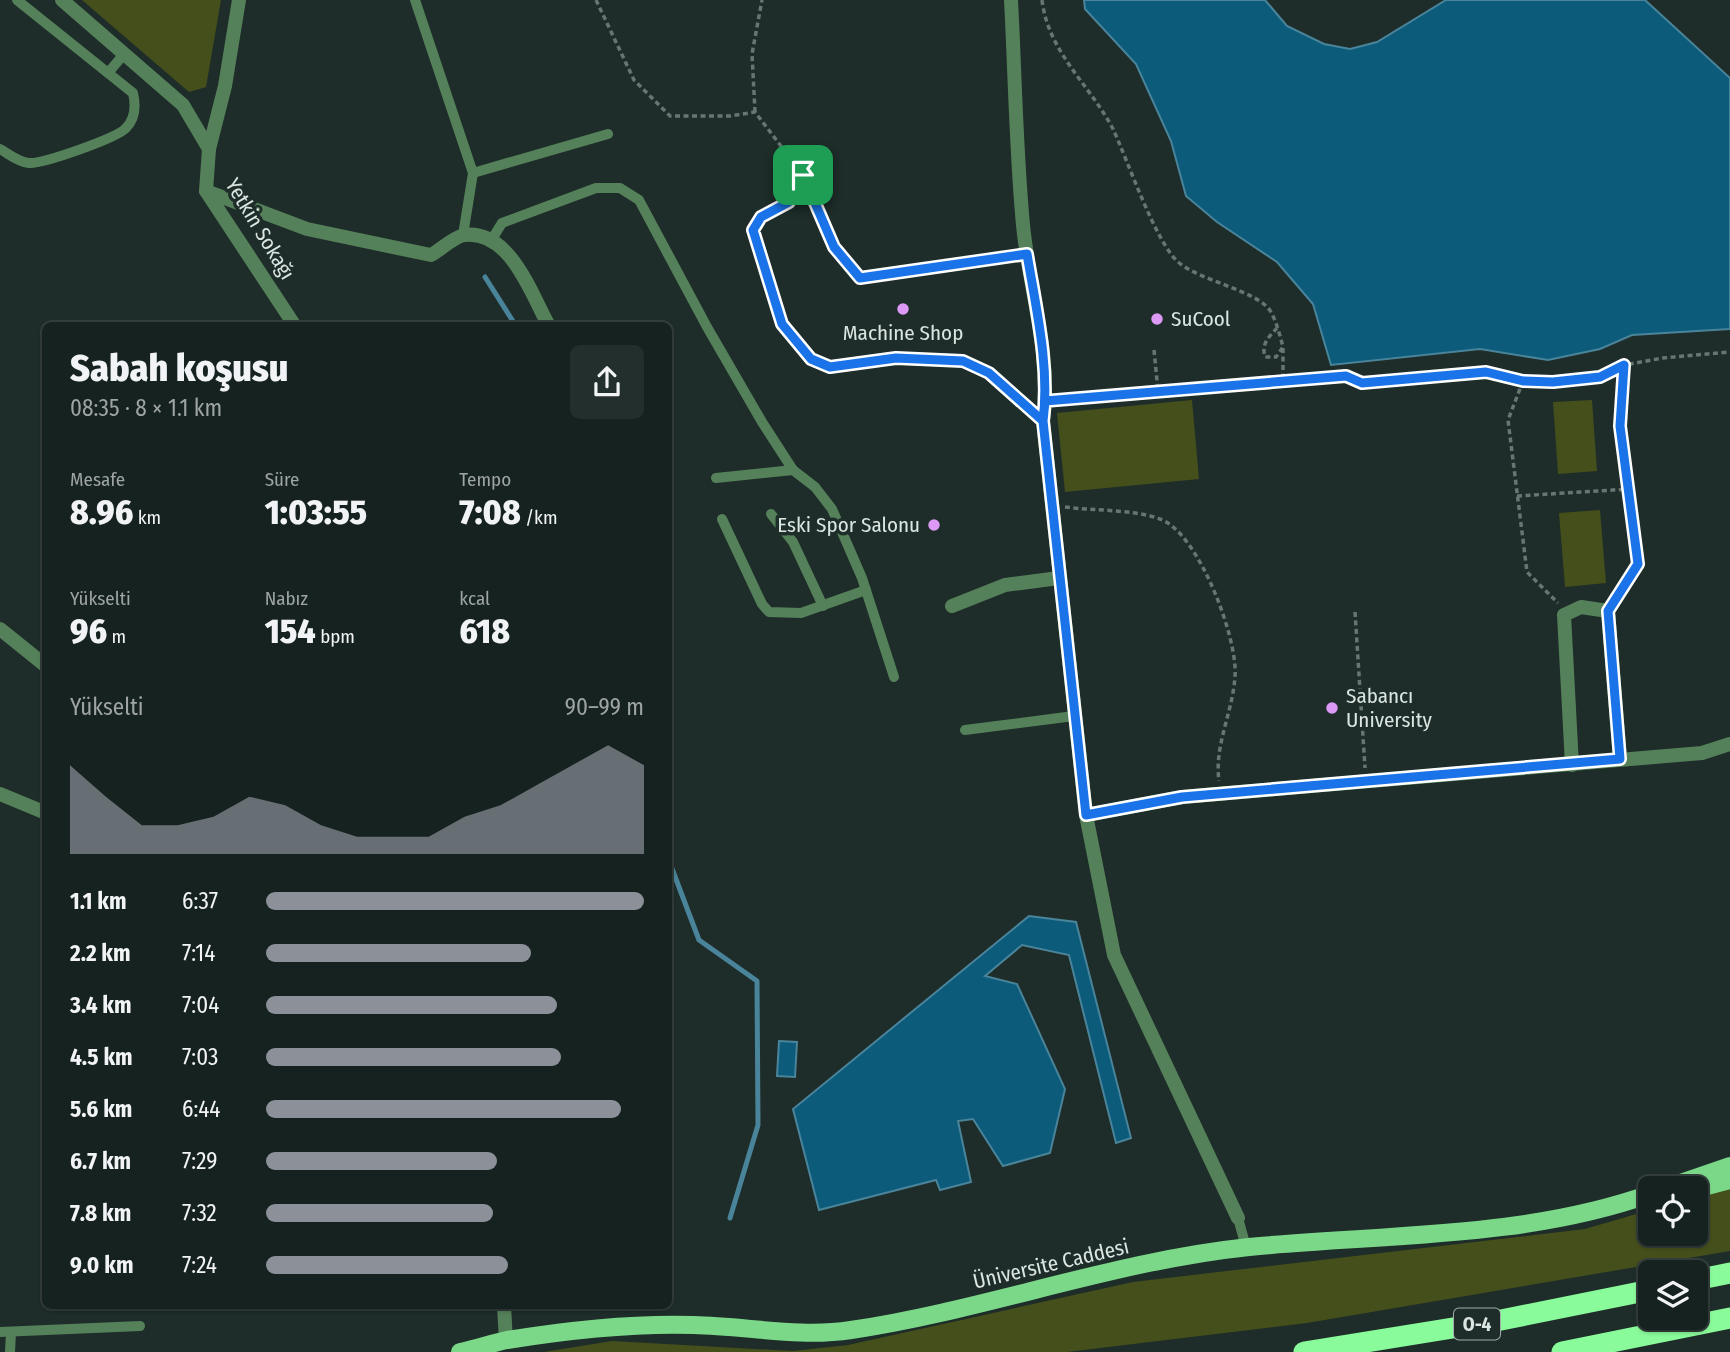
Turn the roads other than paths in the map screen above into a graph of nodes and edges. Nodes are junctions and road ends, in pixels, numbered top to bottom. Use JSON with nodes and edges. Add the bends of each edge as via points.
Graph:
{"nodes":[{"id":1,"x":17,"y":0,"type":"edge"},
{"id":2,"x":62,"y":0,"type":"edge"},
{"id":3,"x":239,"y":0,"type":"edge"},
{"id":4,"x":415,"y":0,"type":"edge"},
{"id":5,"x":1011,"y":0,"type":"edge"},
{"id":6,"x":124,"y":54,"type":"junction"},
{"id":7,"x":108,"y":73,"type":"junction"},
{"id":8,"x":608,"y":134,"type":"dead end"},
{"id":9,"x":0,"y":149,"type":"edge"},
{"id":10,"x":209,"y":149,"type":"junction"},
{"id":11,"x":473,"y":173,"type":"junction"},
{"id":12,"x":206,"y":191,"type":"junction"},
{"id":13,"x":463,"y":235,"type":"junction"},
{"id":14,"x":492,"y":239,"type":"junction"},
{"id":15,"x":292,"y":322,"type":"edge"},
{"id":16,"x":547,"y":322,"type":"edge"},
{"id":17,"x":793,"y":470,"type":"junction"},
{"id":18,"x":716,"y":478,"type":"dead end"},
{"id":19,"x":771,"y":514,"type":"dead end"},
{"id":20,"x":722,"y":519,"type":"dead end"},
{"id":21,"x":1059,"y":578,"type":"junction"},
{"id":22,"x":866,"y":590,"type":"junction"},
{"id":23,"x":823,"y":606,"type":"junction"},
{"id":24,"x":953,"y":606,"type":"dead end"},
{"id":25,"x":0,"y":629,"type":"edge"},
{"id":26,"x":42,"y":663,"type":"edge"},
{"id":27,"x":894,"y":677,"type":"dead end"},
{"id":28,"x":1074,"y":716,"type":"junction"},
{"id":29,"x":965,"y":730,"type":"dead end"},
{"id":30,"x":1730,"y":744,"type":"edge"},
{"id":31,"x":1620,"y":759,"type":"junction"},
{"id":32,"x":1572,"y":765,"type":"junction"},
{"id":33,"x":0,"y":794,"type":"edge"},
{"id":34,"x":42,"y":811,"type":"edge"},
{"id":35,"x":1086,"y":815,"type":"junction"},
{"id":36,"x":1730,"y":1166,"type":"edge"},
{"id":37,"x":1701,"y":1176,"type":"edge"},
{"id":38,"x":1730,"y":1180,"type":"edge"},
{"id":39,"x":1708,"y":1186,"type":"edge"},
{"id":40,"x":1638,"y":1199,"type":"edge"},
{"id":41,"x":1238,"y":1218,"type":"joint"},
{"id":42,"x":1246,"y":1247,"type":"junction"},
{"id":43,"x":1730,"y":1273,"type":"edge"},
{"id":44,"x":1708,"y":1278,"type":"edge"},
{"id":45,"x":1638,"y":1292,"type":"edge"},
{"id":46,"x":504,"y":1309,"type":"edge"},
{"id":47,"x":1730,"y":1318,"type":"edge"},
{"id":48,"x":140,"y":1326,"type":"dead end"},
{"id":49,"x":5,"y":1332,"type":"edge"},
{"id":50,"x":506,"y":1340,"type":"junction"},
{"id":51,"x":10,"y":1352,"type":"edge"},
{"id":52,"x":460,"y":1352,"type":"edge"},
{"id":53,"x":1304,"y":1352,"type":"edge"},
{"id":54,"x":1562,"y":1352,"type":"edge"}],
"edges":[{"from":1,"to":7,"type":"lane"},
{"from":2,"to":6,"type":"street"},
{"from":3,"to":10,"type":"street","name":"Yetkin Sokağı"},
{"from":4,"to":11,"type":"lane"},
{"from":5,"to":21,"type":"street","via":[[1023,226],[1043,357],[1043,421]]},
{"from":6,"to":7,"type":"lane"},
{"from":6,"to":10,"type":"street","via":[[183,105]]},
{"from":7,"to":9,"type":"lane","via":[[133,93],[135,100],[134,113],[123,131],[48,161],[20,161]]},
{"from":8,"to":11,"type":"lane"},
{"from":10,"to":12,"type":"street","name":"Yetkin Sokağı"},
{"from":11,"to":13,"type":"lane"},
{"from":12,"to":13,"type":"street","via":[[306,229],[431,255]]},
{"from":12,"to":15,"type":"street","name":"Yetkin Sokağı"},
{"from":13,"to":14,"type":"street"},
{"from":14,"to":16,"type":"street","via":[[505,249]]},
{"from":14,"to":17,"type":"lane","via":[[502,223],[596,188],[612,186],[634,195]]},
{"from":17,"to":18,"type":"lane"},
{"from":17,"to":22,"type":"lane","via":[[815,487],[832,509]]},
{"from":19,"to":23,"type":"lane","via":[[793,542]]},
{"from":20,"to":23,"type":"lane","via":[[765,608],[792,615]]},
{"from":21,"to":24,"type":"street","via":[[1005,585]]},
{"from":21,"to":28,"type":"street"},
{"from":22,"to":23,"type":"lane"},
{"from":22,"to":27,"type":"lane"},
{"from":25,"to":26,"type":"street"},
{"from":28,"to":29,"type":"lane"},
{"from":28,"to":35,"type":"street"},
{"from":30,"to":31,"type":"street","via":[[1702,752]]},
{"from":31,"to":32,"type":"street"},
{"from":31,"to":32,"type":"street","via":[[1608,611],[1581,607],[1564,615]]},
{"from":32,"to":35,"type":"street","via":[[1220,794]]},
{"from":33,"to":34,"type":"street"},
{"from":35,"to":41,"type":"street","via":[[1114,955]]},
{"from":36,"to":37,"type":"main road"},
{"from":38,"to":39,"type":"main road"},
{"from":40,"to":42,"type":"main road","name":"Üniversite Caddesi","via":[[1501,1226]]},
{"from":41,"to":42,"type":"lane"},
{"from":42,"to":50,"type":"main road","name":"Üniversite Caddesi","via":[[848,1331],[800,1334],[696,1325],[625,1325]]},
{"from":43,"to":44,"type":"highway"},
{"from":45,"to":53,"type":"highway","number":"O-4"},
{"from":46,"to":50,"type":"street"},
{"from":47,"to":54,"type":"highway"},
{"from":48,"to":49,"type":"lane"},
{"from":49,"to":51,"type":"lane"},
{"from":50,"to":52,"type":"main road","name":"Üniversite Caddesi"}]}
